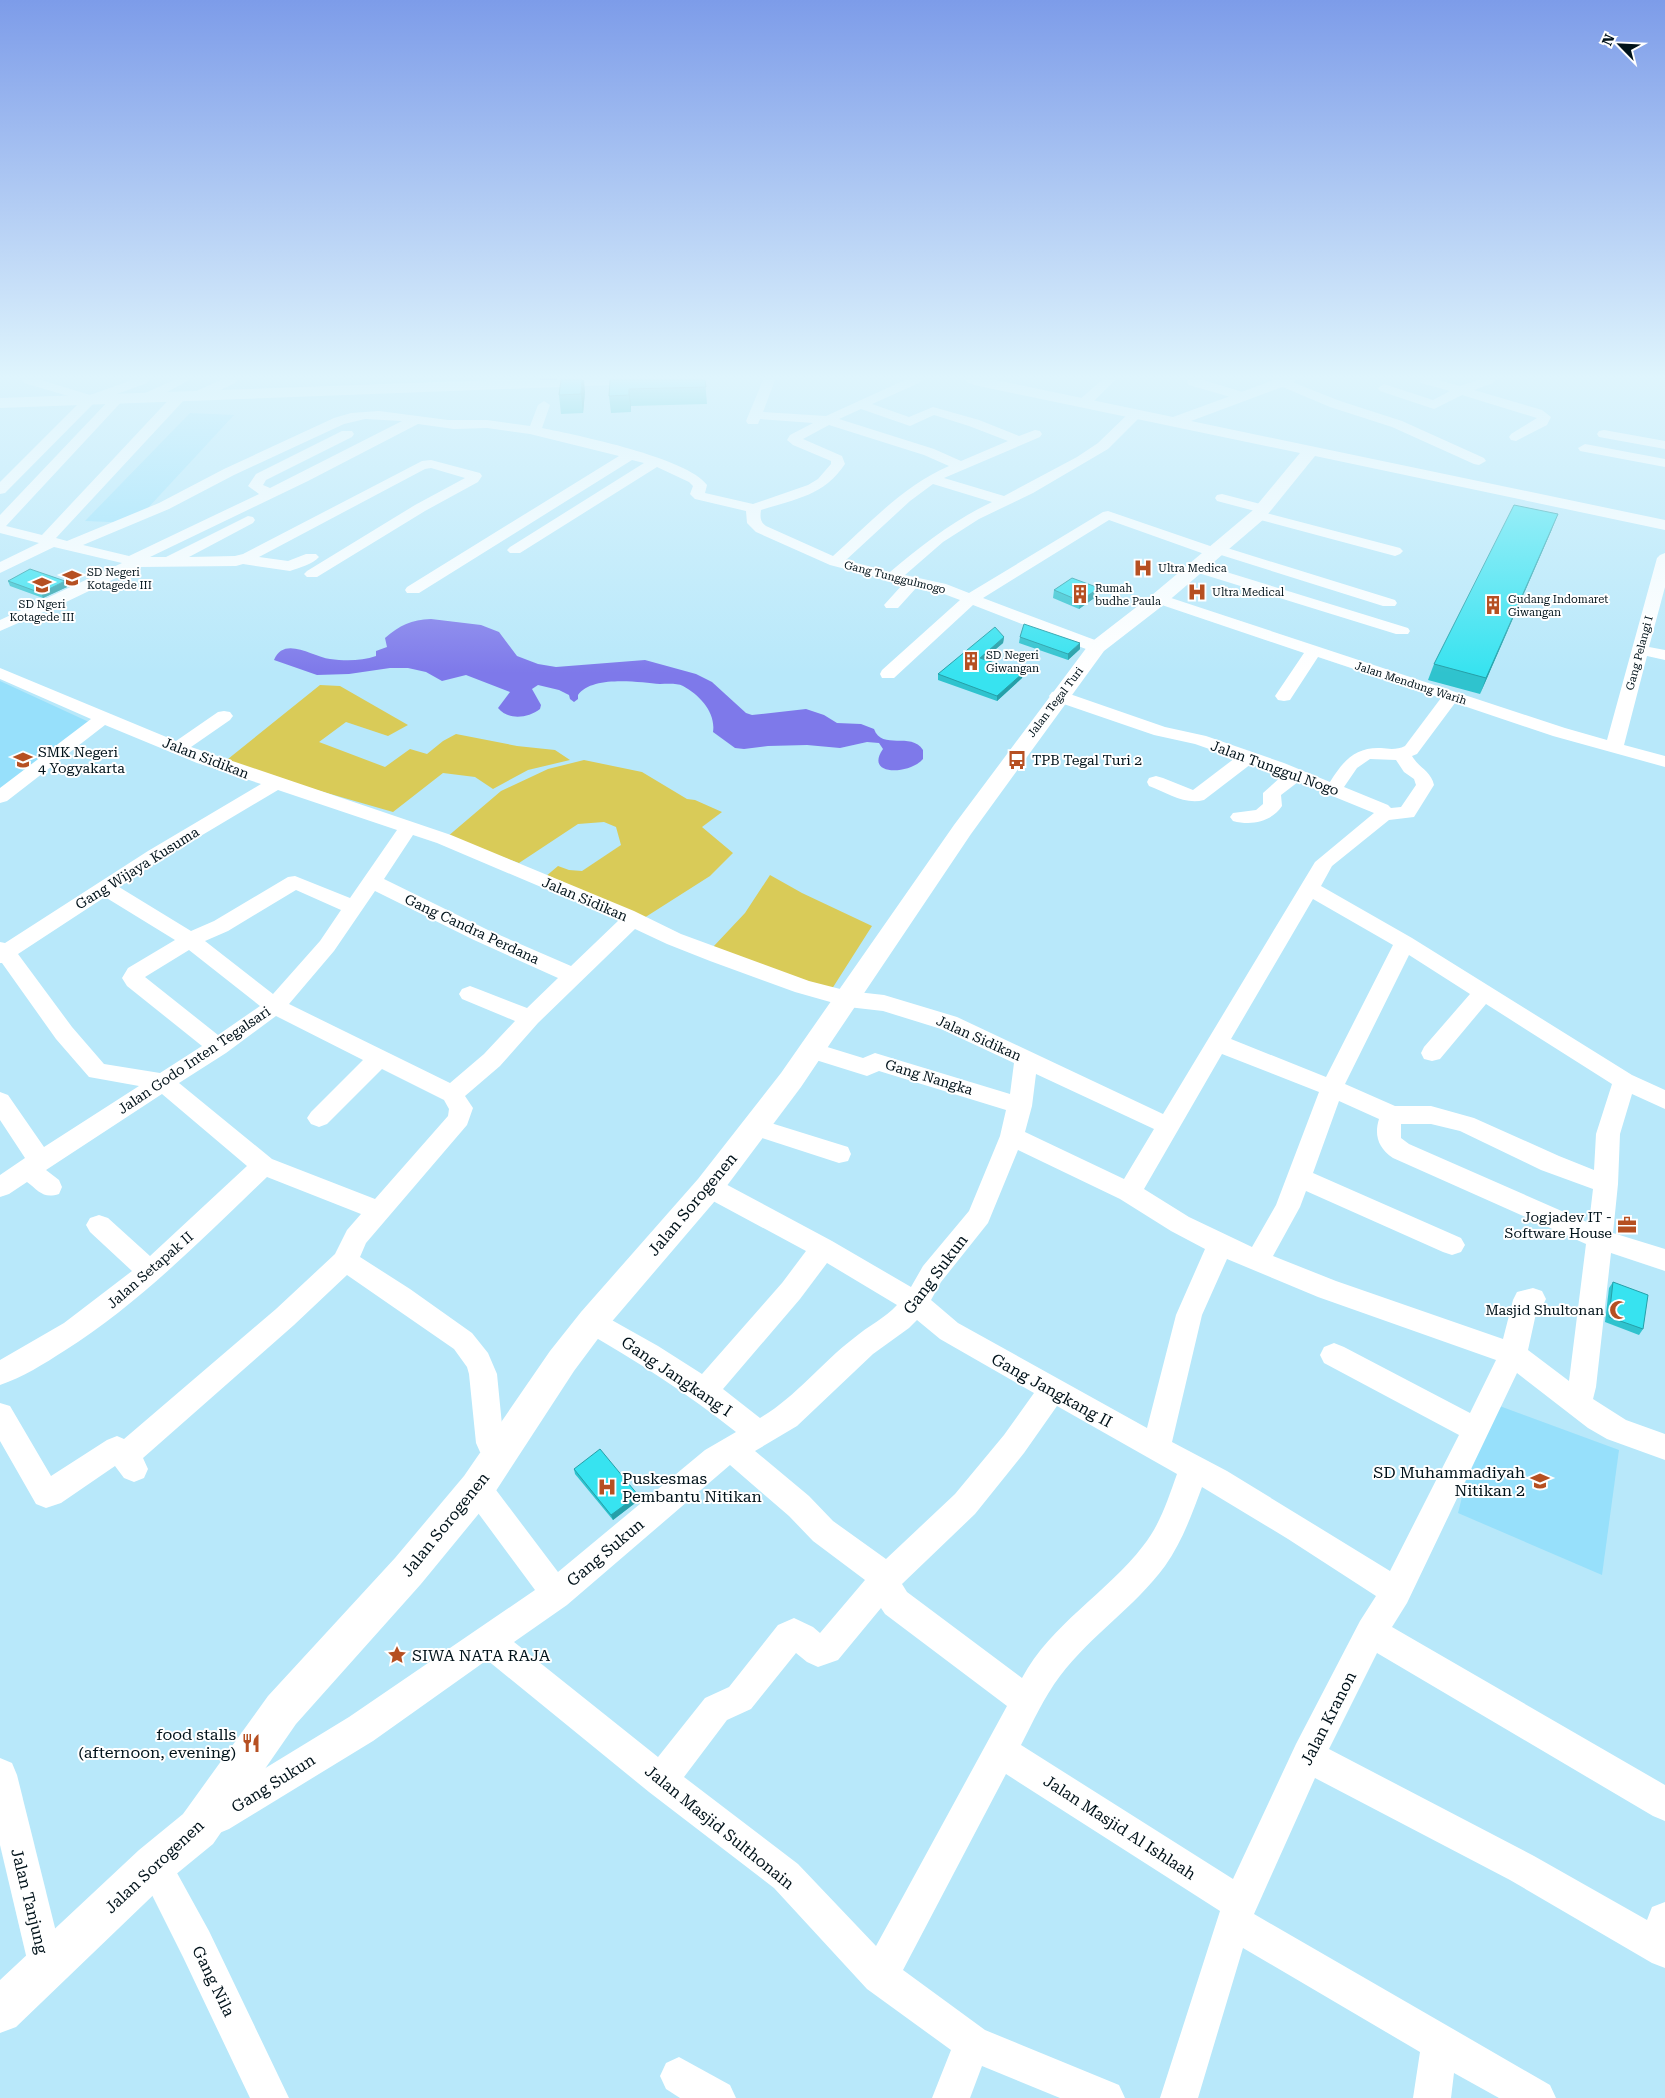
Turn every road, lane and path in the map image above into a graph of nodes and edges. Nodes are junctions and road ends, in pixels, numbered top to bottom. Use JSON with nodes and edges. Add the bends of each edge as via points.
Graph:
{"nodes":[{"id":1,"x":12,"y":478,"type":"edge"},
{"id":2,"x":44,"y":478,"type":"edge"},
{"id":3,"x":104,"y":478,"type":"edge"},
{"id":4,"x":218,"y":478,"type":"edge"},
{"id":5,"x":261,"y":478,"type":"edge"},
{"id":6,"x":302,"y":478,"type":"edge"},
{"id":7,"x":329,"y":478,"type":"edge"},
{"id":8,"x":397,"y":478,"type":"edge"},
{"id":9,"x":474,"y":478,"type":"edge"},
{"id":10,"x":593,"y":478,"type":"edge"},
{"id":11,"x":631,"y":478,"type":"edge"},
{"id":12,"x":689,"y":478,"type":"edge"},
{"id":13,"x":827,"y":478,"type":"edge"},
{"id":14,"x":1052,"y":478,"type":"edge"},
{"id":15,"x":1288,"y":478,"type":"edge"},
{"id":16,"x":1441,"y":478,"type":"edge"},
{"id":17,"x":931,"y":479,"type":"joint"},
{"id":18,"x":0,"y":490,"type":"edge"},
{"id":19,"x":270,"y":494,"type":"junction"},
{"id":20,"x":1222,"y":498,"type":"dead end"},
{"id":21,"x":1004,"y":501,"type":"junction"},
{"id":22,"x":754,"y":508,"type":"junction"},
{"id":23,"x":1260,"y":512,"type":"junction"},
{"id":24,"x":0,"y":524,"type":"edge"},
{"id":25,"x":1665,"y":525,"type":"edge"},
{"id":26,"x":0,"y":529,"type":"edge"},
{"id":27,"x":55,"y":542,"type":"junction"},
{"id":28,"x":515,"y":550,"type":"dead end"},
{"id":29,"x":1217,"y":551,"type":"junction"},
{"id":30,"x":1395,"y":551,"type":"dead end"},
{"id":31,"x":311,"y":556,"type":"dead end"},
{"id":32,"x":1665,"y":558,"type":"edge"},
{"id":33,"x":242,"y":559,"type":"junction"},
{"id":34,"x":133,"y":561,"type":"junction"},
{"id":35,"x":169,"y":561,"type":"junction"},
{"id":36,"x":834,"y":562,"type":"junction"},
{"id":37,"x":0,"y":568,"type":"edge"},
{"id":38,"x":1197,"y":568,"type":"junction"},
{"id":39,"x":312,"y":574,"type":"dead end"},
{"id":40,"x":894,"y":576,"type":"junction"},
{"id":41,"x":914,"y":580,"type":"junction"},
{"id":42,"x":413,"y":590,"type":"dead end"},
{"id":43,"x":971,"y":598,"type":"junction"},
{"id":44,"x":1159,"y":600,"type":"junction"},
{"id":45,"x":1389,"y":603,"type":"dead end"},
{"id":46,"x":892,"y":605,"type":"dead end"},
{"id":47,"x":0,"y":626,"type":"edge"},
{"id":48,"x":1402,"y":631,"type":"dead end"},
{"id":49,"x":1097,"y":647,"type":"junction"},
{"id":50,"x":1639,"y":650,"type":"junction"},
{"id":51,"x":1313,"y":652,"type":"junction"},
{"id":52,"x":1665,"y":655,"type":"edge"},
{"id":53,"x":0,"y":673,"type":"edge"},
{"id":54,"x":888,"y":674,"type":"dead end"},
{"id":55,"x":1452,"y":695,"type":"junction"},
{"id":56,"x":1058,"y":696,"type":"junction"},
{"id":57,"x":1284,"y":696,"type":"dead end"},
{"id":58,"x":224,"y":716,"type":"dead end"},
{"id":59,"x":103,"y":718,"type":"junction"},
{"id":60,"x":178,"y":748,"type":"junction"},
{"id":61,"x":1614,"y":748,"type":"junction"},
{"id":62,"x":1402,"y":754,"type":"junction"},
{"id":63,"x":1248,"y":757,"type":"junction"},
{"id":64,"x":1665,"y":762,"type":"edge"},
{"id":65,"x":1296,"y":774,"type":"junction"},
{"id":66,"x":1156,"y":782,"type":"dead end"},
{"id":67,"x":276,"y":783,"type":"junction"},
{"id":68,"x":1334,"y":789,"type":"junction"},
{"id":69,"x":0,"y":797,"type":"edge"},
{"id":70,"x":1384,"y":814,"type":"junction"},
{"id":71,"x":1240,"y":818,"type":"dead end"},
{"id":72,"x":409,"y":827,"type":"junction"},
{"id":73,"x":372,"y":881,"type":"junction"},
{"id":74,"x":106,"y":888,"type":"junction"},
{"id":75,"x":1311,"y":889,"type":"junction"},
{"id":76,"x":354,"y":908,"type":"junction"},
{"id":77,"x":633,"y":919,"type":"junction"},
{"id":78,"x":190,"y":940,"type":"junction"},
{"id":79,"x":1405,"y":944,"type":"junction"},
{"id":80,"x":2,"y":953,"type":"edge"},
{"id":81,"x":573,"y":976,"type":"junction"},
{"id":82,"x":1483,"y":993,"type":"junction"},
{"id":83,"x":470,"y":994,"type":"dead end"},
{"id":84,"x":848,"y":999,"type":"junction"},
{"id":85,"x":275,"y":1006,"type":"junction"},
{"id":86,"x":530,"y":1018,"type":"junction"},
{"id":87,"x":1218,"y":1043,"type":"junction"},
{"id":88,"x":218,"y":1047,"type":"junction"},
{"id":89,"x":811,"y":1050,"type":"junction"},
{"id":90,"x":1432,"y":1054,"type":"dead end"},
{"id":91,"x":380,"y":1057,"type":"junction"},
{"id":92,"x":1026,"y":1058,"type":"junction"},
{"id":93,"x":1624,"y":1081,"type":"junction"},
{"id":94,"x":163,"y":1082,"type":"junction"},
{"id":95,"x":1332,"y":1088,"type":"junction"},
{"id":96,"x":452,"y":1094,"type":"junction"},
{"id":97,"x":1665,"y":1100,"type":"edge"},
{"id":98,"x":0,"y":1101,"type":"edge"},
{"id":99,"x":1020,"y":1106,"type":"junction"},
{"id":100,"x":1392,"y":1115,"type":"junction"},
{"id":101,"x":319,"y":1118,"type":"dead end"},
{"id":102,"x":1168,"y":1126,"type":"junction"},
{"id":103,"x":755,"y":1128,"type":"junction"},
{"id":104,"x":1012,"y":1136,"type":"junction"},
{"id":105,"x":839,"y":1154,"type":"dead end"},
{"id":106,"x":35,"y":1165,"type":"junction"},
{"id":107,"x":263,"y":1166,"type":"junction"},
{"id":108,"x":1299,"y":1177,"type":"junction"},
{"id":109,"x":1606,"y":1184,"type":"junction"},
{"id":110,"x":0,"y":1187,"type":"edge"},
{"id":111,"x":50,"y":1187,"type":"dead end"},
{"id":112,"x":709,"y":1187,"type":"junction"},
{"id":113,"x":1129,"y":1192,"type":"junction"},
{"id":114,"x":380,"y":1211,"type":"junction"},
{"id":115,"x":99,"y":1225,"type":"dead end"},
{"id":116,"x":1600,"y":1240,"type":"junction"},
{"id":117,"x":1220,"y":1245,"type":"junction"},
{"id":118,"x":1452,"y":1245,"type":"dead end"},
{"id":119,"x":824,"y":1248,"type":"junction"},
{"id":120,"x":1665,"y":1260,"type":"edge"},
{"id":121,"x":1258,"y":1261,"type":"junction"},
{"id":122,"x":345,"y":1262,"type":"junction"},
{"id":123,"x":150,"y":1272,"type":"junction"},
{"id":124,"x":1533,"y":1299,"type":"dead end"},
{"id":125,"x":916,"y":1303,"type":"junction"},
{"id":126,"x":592,"y":1322,"type":"junction"},
{"id":127,"x":1513,"y":1354,"type":"junction"},
{"id":128,"x":1334,"y":1355,"type":"dead end"},
{"id":129,"x":0,"y":1374,"type":"edge"},
{"id":130,"x":1052,"y":1390,"type":"junction"},
{"id":131,"x":705,"y":1391,"type":"junction"},
{"id":132,"x":1578,"y":1402,"type":"junction"},
{"id":133,"x":0,"y":1415,"type":"edge"},
{"id":134,"x":1476,"y":1430,"type":"junction"},
{"id":135,"x":760,"y":1434,"type":"junction"},
{"id":136,"x":1665,"y":1447,"type":"edge"},
{"id":137,"x":1156,"y":1448,"type":"junction"},
{"id":138,"x":504,"y":1449,"type":"junction"},
{"id":139,"x":732,"y":1449,"type":"junction"},
{"id":140,"x":1194,"y":1468,"type":"junction"},
{"id":141,"x":477,"y":1488,"type":"junction"},
{"id":142,"x":887,"y":1578,"type":"junction"},
{"id":143,"x":1396,"y":1592,"type":"junction"},
{"id":144,"x":556,"y":1594,"type":"junction"},
{"id":145,"x":1371,"y":1632,"type":"junction"},
{"id":146,"x":488,"y":1641,"type":"junction"},
{"id":147,"x":1027,"y":1701,"type":"junction"},
{"id":148,"x":1000,"y":1750,"type":"junction"},
{"id":149,"x":1308,"y":1756,"type":"junction"},
{"id":150,"x":0,"y":1775,"type":"edge"},
{"id":151,"x":661,"y":1780,"type":"junction"},
{"id":152,"x":1665,"y":1804,"type":"edge"},
{"id":153,"x":198,"y":1829,"type":"junction"},
{"id":154,"x":154,"y":1865,"type":"junction"},
{"id":155,"x":1236,"y":1913,"type":"junction"},
{"id":156,"x":1663,"y":1939,"type":"edge"},
{"id":157,"x":47,"y":1968,"type":"junction"},
{"id":158,"x":880,"y":1976,"type":"junction"},
{"id":159,"x":0,"y":2011,"type":"edge"},
{"id":160,"x":1440,"y":2042,"type":"junction"},
{"id":161,"x":972,"y":2043,"type":"junction"},
{"id":162,"x":679,"y":2076,"type":"dead end"},
{"id":163,"x":270,"y":2098,"type":"edge"},
{"id":164,"x":717,"y":2098,"type":"edge"},
{"id":165,"x":951,"y":2098,"type":"edge"},
{"id":166,"x":1106,"y":2098,"type":"edge"},
{"id":167,"x":1179,"y":2098,"type":"edge"},
{"id":168,"x":1432,"y":2098,"type":"edge"},
{"id":169,"x":1537,"y":2098,"type":"edge"}],
"edges":[{"from":1,"to":18,"type":"street"},
{"from":2,"to":24,"type":"street"},
{"from":3,"to":27,"type":"street","via":[[54,532]]},
{"from":4,"to":27,"type":"street","via":[[164,506]]},
{"from":5,"to":19,"type":"street","via":[[255,486]]},
{"from":6,"to":19,"type":"street"},
{"from":7,"to":35,"type":"street"},
{"from":8,"to":33,"type":"street"},
{"from":9,"to":39,"type":"street"},
{"from":10,"to":42,"type":"street"},
{"from":11,"to":28,"type":"street"},
{"from":12,"to":22,"type":"street","via":[[700,485],[697,494],[700,496]]},
{"from":13,"to":22,"type":"street","via":[[806,490]]},
{"from":14,"to":21,"type":"street"},
{"from":15,"to":23,"type":"main road","name":"Jalan Tegal Turi"},
{"from":16,"to":25,"type":"main road"},
{"from":17,"to":21,"type":"street"},
{"from":17,"to":36,"type":"street"},
{"from":19,"to":34,"type":"street"},
{"from":20,"to":23,"type":"street"},
{"from":21,"to":40,"type":"street","via":[[938,539]]},
{"from":22,"to":36,"type":"street","name":"Gang Tunggulmogo","via":[[753,520],[759,528]]},
{"from":23,"to":29,"type":"main road","name":"Jalan Tegal Turi"},
{"from":23,"to":30,"type":"street"},
{"from":26,"to":27,"type":"street"},
{"from":27,"to":34,"type":"street"},
{"from":27,"to":37,"type":"street"},
{"from":29,"to":38,"type":"main road","name":"Jalan Tegal Turi"},
{"from":29,"to":43,"type":"street","via":[[1108,515]]},
{"from":29,"to":45,"type":"street"},
{"from":31,"to":33,"type":"street","via":[[290,566]]},
{"from":32,"to":50,"type":"street","name":"Gang Pelangi I"},
{"from":33,"to":35,"type":"street"},
{"from":34,"to":35,"type":"street"},
{"from":34,"to":47,"type":"street"},
{"from":36,"to":40,"type":"street","name":"Gang Tunggulmogo"},
{"from":38,"to":44,"type":"main road","name":"Jalan Tegal Turi"},
{"from":38,"to":48,"type":"street"},
{"from":40,"to":41,"type":"street","name":"Gang Tunggulmogo"},
{"from":41,"to":43,"type":"street","name":"Gang Tunggulmogo"},
{"from":41,"to":46,"type":"street"},
{"from":43,"to":49,"type":"street","name":"Gang Tunggulmogo"},
{"from":43,"to":54,"type":"street"},
{"from":44,"to":49,"type":"main road","name":"Jalan Tegal Turi"},
{"from":44,"to":51,"type":"street","name":"Jalan Mendung Warih"},
{"from":49,"to":56,"type":"main road","name":"Jalan Tegal Turi"},
{"from":50,"to":52,"type":"street"},
{"from":50,"to":61,"type":"street","name":"Gang Pelangi I"},
{"from":51,"to":55,"type":"street","name":"Jalan Mendung Warih"},
{"from":51,"to":57,"type":"street"},
{"from":53,"to":59,"type":"street","name":"Jalan Sidikan"},
{"from":55,"to":61,"type":"street","name":"Jalan Mendung Warih"},
{"from":55,"to":62,"type":"street","via":[[1411,750]]},
{"from":56,"to":63,"type":"street","name":"Jalan Tunggul Nogo"},
{"from":56,"to":84,"type":"main road","name":"Jalan Tegal Turi","via":[[962,830]]},
{"from":58,"to":60,"type":"street"},
{"from":59,"to":60,"type":"street","name":"Jalan Sidikan"},
{"from":59,"to":69,"type":"street"},
{"from":60,"to":67,"type":"street","name":"Jalan Sidikan"},
{"from":61,"to":64,"type":"street","name":"Jalan Mendung Warih"},
{"from":62,"to":68,"type":"street","via":[[1373,753],[1360,757]]},
{"from":62,"to":70,"type":"street","via":[[1410,768],[1423,777],[1425,785],[1407,813]]},
{"from":63,"to":65,"type":"street","name":"Jalan Tunggul Nogo"},
{"from":63,"to":66,"type":"street","via":[[1197,796],[1186,795]]},
{"from":65,"to":68,"type":"street","name":"Jalan Tunggul Nogo"},
{"from":65,"to":71,"type":"street","via":[[1272,793],[1272,806],[1264,815]]},
{"from":67,"to":72,"type":"street","name":"Jalan Sidikan"},
{"from":67,"to":74,"type":"street","name":"Gang Wijaya Kusuma","via":[[161,859]]},
{"from":68,"to":70,"type":"street","name":"Jalan Tunggul Nogo","via":[[1381,808]]},
{"from":70,"to":75,"type":"street","via":[[1322,865]]},
{"from":72,"to":73,"type":"street","name":"Jalan Godo Inten Tegalsari"},
{"from":72,"to":77,"type":"street","name":"Jalan Sidikan"},
{"from":73,"to":76,"type":"street","name":"Jalan Godo Inten Tegalsari"},
{"from":73,"to":81,"type":"street","name":"Gang Candra Perdana","via":[[446,919]]},
{"from":74,"to":78,"type":"street"},
{"from":74,"to":80,"type":"street","name":"Gang Wijaya Kusuma"},
{"from":75,"to":79,"type":"street"},
{"from":75,"to":87,"type":"street","via":[[1302,899]]},
{"from":76,"to":78,"type":"street","via":[[296,882]]},
{"from":76,"to":85,"type":"street","name":"Jalan Godo Inten Tegalsari","via":[[327,946]]},
{"from":77,"to":81,"type":"street"},
{"from":77,"to":84,"type":"street","name":"Jalan Sidikan","via":[[717,956]]},
{"from":78,"to":85,"type":"street"},
{"from":78,"to":88,"type":"street","via":[[139,971],[133,979]]},
{"from":79,"to":82,"type":"street"},
{"from":79,"to":95,"type":"street"},
{"from":80,"to":94,"type":"street","via":[[97,1071]]},
{"from":81,"to":86,"type":"street"},
{"from":82,"to":90,"type":"street"},
{"from":82,"to":93,"type":"street"},
{"from":83,"to":86,"type":"street"},
{"from":84,"to":89,"type":"main road","name":"Jalan Sorogenen"},
{"from":84,"to":92,"type":"street","name":"Jalan Sidikan","via":[[884,1003],[949,1023]]},
{"from":85,"to":88,"type":"street","name":"Jalan Godo Inten Tegalsari"},
{"from":85,"to":91,"type":"street"},
{"from":86,"to":96,"type":"street","via":[[492,1060]]},
{"from":87,"to":95,"type":"street"},
{"from":87,"to":102,"type":"street"},
{"from":88,"to":94,"type":"street","name":"Jalan Godo Inten Tegalsari"},
{"from":89,"to":99,"type":"street","name":"Gang Nangka","via":[[867,1068],[875,1061]]},
{"from":89,"to":103,"type":"main road","name":"Jalan Sorogenen"},
{"from":91,"to":96,"type":"street"},
{"from":91,"to":101,"type":"street"},
{"from":92,"to":99,"type":"street","name":"Gang Sukun"},
{"from":92,"to":102,"type":"street","name":"Jalan Sidikan"},
{"from":93,"to":97,"type":"street"},
{"from":93,"to":109,"type":"street","via":[[1608,1134]]},
{"from":94,"to":106,"type":"street","name":"Jalan Godo Inten Tegalsari"},
{"from":94,"to":107,"type":"street"},
{"from":95,"to":100,"type":"street"},
{"from":95,"to":108,"type":"street"},
{"from":96,"to":114,"type":"street","via":[[461,1108],[459,1119]]},
{"from":98,"to":106,"type":"street"},
{"from":99,"to":104,"type":"street","name":"Gang Sukun"},
{"from":100,"to":109,"type":"street","via":[[1431,1115],[1466,1124],[1550,1163]]},
{"from":100,"to":116,"type":"street","via":[[1387,1138],[1394,1147]]},
{"from":102,"to":113,"type":"street"},
{"from":103,"to":105,"type":"street"},
{"from":103,"to":112,"type":"main road","name":"Jalan Sorogenen"},
{"from":104,"to":113,"type":"street"},
{"from":104,"to":125,"type":"street","name":"Gang Sukun","via":[[979,1216],[932,1274]]},
{"from":106,"to":110,"type":"street","name":"Jalan Godo Inten Tegalsari"},
{"from":106,"to":111,"type":"street"},
{"from":107,"to":114,"type":"street"},
{"from":107,"to":123,"type":"street","name":"Jalan Setapak II"},
{"from":108,"to":118,"type":"street"},
{"from":108,"to":121,"type":"street","via":[[1284,1214]]},
{"from":109,"to":116,"type":"street"},
{"from":112,"to":119,"type":"street","name":"Gang Jangkang II"},
{"from":112,"to":126,"type":"main road","name":"Jalan Sorogenen"},
{"from":113,"to":117,"type":"street"},
{"from":114,"to":122,"type":"street","via":[[356,1237]]},
{"from":115,"to":123,"type":"street"},
{"from":116,"to":120,"type":"street"},
{"from":116,"to":132,"type":"street"},
{"from":117,"to":121,"type":"street"},
{"from":117,"to":137,"type":"street","via":[[1189,1315]]},
{"from":119,"to":125,"type":"street","name":"Gang Jangkang II"},
{"from":119,"to":131,"type":"street"},
{"from":121,"to":127,"type":"street","via":[[1327,1289]]},
{"from":122,"to":133,"type":"street","via":[[130,1462],[117,1449],[46,1494]]},
{"from":122,"to":138,"type":"street","via":[[463,1342],[478,1361],[483,1374],[490,1443]]},
{"from":123,"to":129,"type":"street","name":"Jalan Setapak II","via":[[100,1313]]},
{"from":124,"to":127,"type":"street","name":"Jalan Kranon","via":[[1526,1300]]},
{"from":125,"to":130,"type":"street","name":"Gang Jangkang II","via":[[949,1332]]},
{"from":125,"to":135,"type":"street","name":"Gang Sukun","via":[[900,1320],[863,1346],[787,1417]]},
{"from":126,"to":131,"type":"street","name":"Gang Jangkang I"},
{"from":126,"to":138,"type":"main road","name":"Jalan Sorogenen"},
{"from":127,"to":132,"type":"street"},
{"from":127,"to":134,"type":"street","name":"Jalan Kranon"},
{"from":128,"to":134,"type":"street"},
{"from":130,"to":137,"type":"street","name":"Gang Jangkang II"},
{"from":130,"to":142,"type":"street","via":[[1014,1444],[965,1504]]},
{"from":131,"to":135,"type":"street","name":"Gang Jangkang I"},
{"from":132,"to":136,"type":"street","via":[[1617,1430]]},
{"from":134,"to":143,"type":"street","name":"Jalan Kranon"},
{"from":135,"to":139,"type":"street","name":"Gang Sukun"},
{"from":137,"to":140,"type":"street","name":"Gang Jangkang II"},
{"from":138,"to":141,"type":"main road","name":"Jalan Sorogenen"},
{"from":139,"to":142,"type":"street","via":[[799,1506],[823,1531]]},
{"from":139,"to":144,"type":"street","name":"Gang Sukun","via":[[715,1459]]},
{"from":140,"to":143,"type":"street","name":"Gang Jangkang II"},
{"from":140,"to":147,"type":"street","via":[[1169,1530],[1155,1554],[1139,1574],[1048,1663]]},
{"from":141,"to":144,"type":"street"},
{"from":141,"to":153,"type":"main road","name":"Jalan Sorogenen","via":[[408,1571],[282,1710]]},
{"from":142,"to":147,"type":"street","via":[[887,1591],[896,1603]]},
{"from":142,"to":151,"type":"street","via":[[827,1648],[818,1650],[794,1634],[789,1636],[740,1698],[716,1709]]},
{"from":143,"to":145,"type":"street","name":"Jalan Kranon"},
{"from":144,"to":146,"type":"street","name":"Gang Sukun"},
{"from":145,"to":149,"type":"street","name":"Jalan Kranon"},
{"from":145,"to":152,"type":"street"},
{"from":146,"to":151,"type":"street","name":"Jalan Masjid Sulthonain"},
{"from":146,"to":153,"type":"street","name":"Gang Sukun","via":[[361,1729]]},
{"from":147,"to":148,"type":"street"},
{"from":148,"to":155,"type":"street","name":"Jalan Masjid Al Ishlaah"},
{"from":148,"to":158,"type":"street"},
{"from":149,"to":155,"type":"street","name":"Jalan Kranon"},
{"from":149,"to":156,"type":"street"},
{"from":150,"to":157,"type":"street","name":"Jalan Tanjung"},
{"from":151,"to":158,"type":"street","name":"Jalan Masjid Sulthonain","via":[[786,1876]]},
{"from":153,"to":154,"type":"main road","name":"Jalan Sorogenen"},
{"from":154,"to":157,"type":"main road","name":"Jalan Sorogenen"},
{"from":154,"to":163,"type":"street","name":"Gang Nila"},
{"from":155,"to":160,"type":"street","name":"Jalan Masjid Al Ishlaah"},
{"from":155,"to":167,"type":"street","name":"Jalan Kranon"},
{"from":157,"to":159,"type":"main road","name":"Jalan Sorogenen"},
{"from":158,"to":161,"type":"street","name":"Jalan Masjid Sulthonain"},
{"from":160,"to":168,"type":"street"},
{"from":160,"to":169,"type":"street","name":"Jalan Masjid Al Ishlaah"},
{"from":161,"to":165,"type":"street"},
{"from":161,"to":166,"type":"street","name":"Jalan Masjid Sulthonain"},
{"from":162,"to":164,"type":"street"}]}
